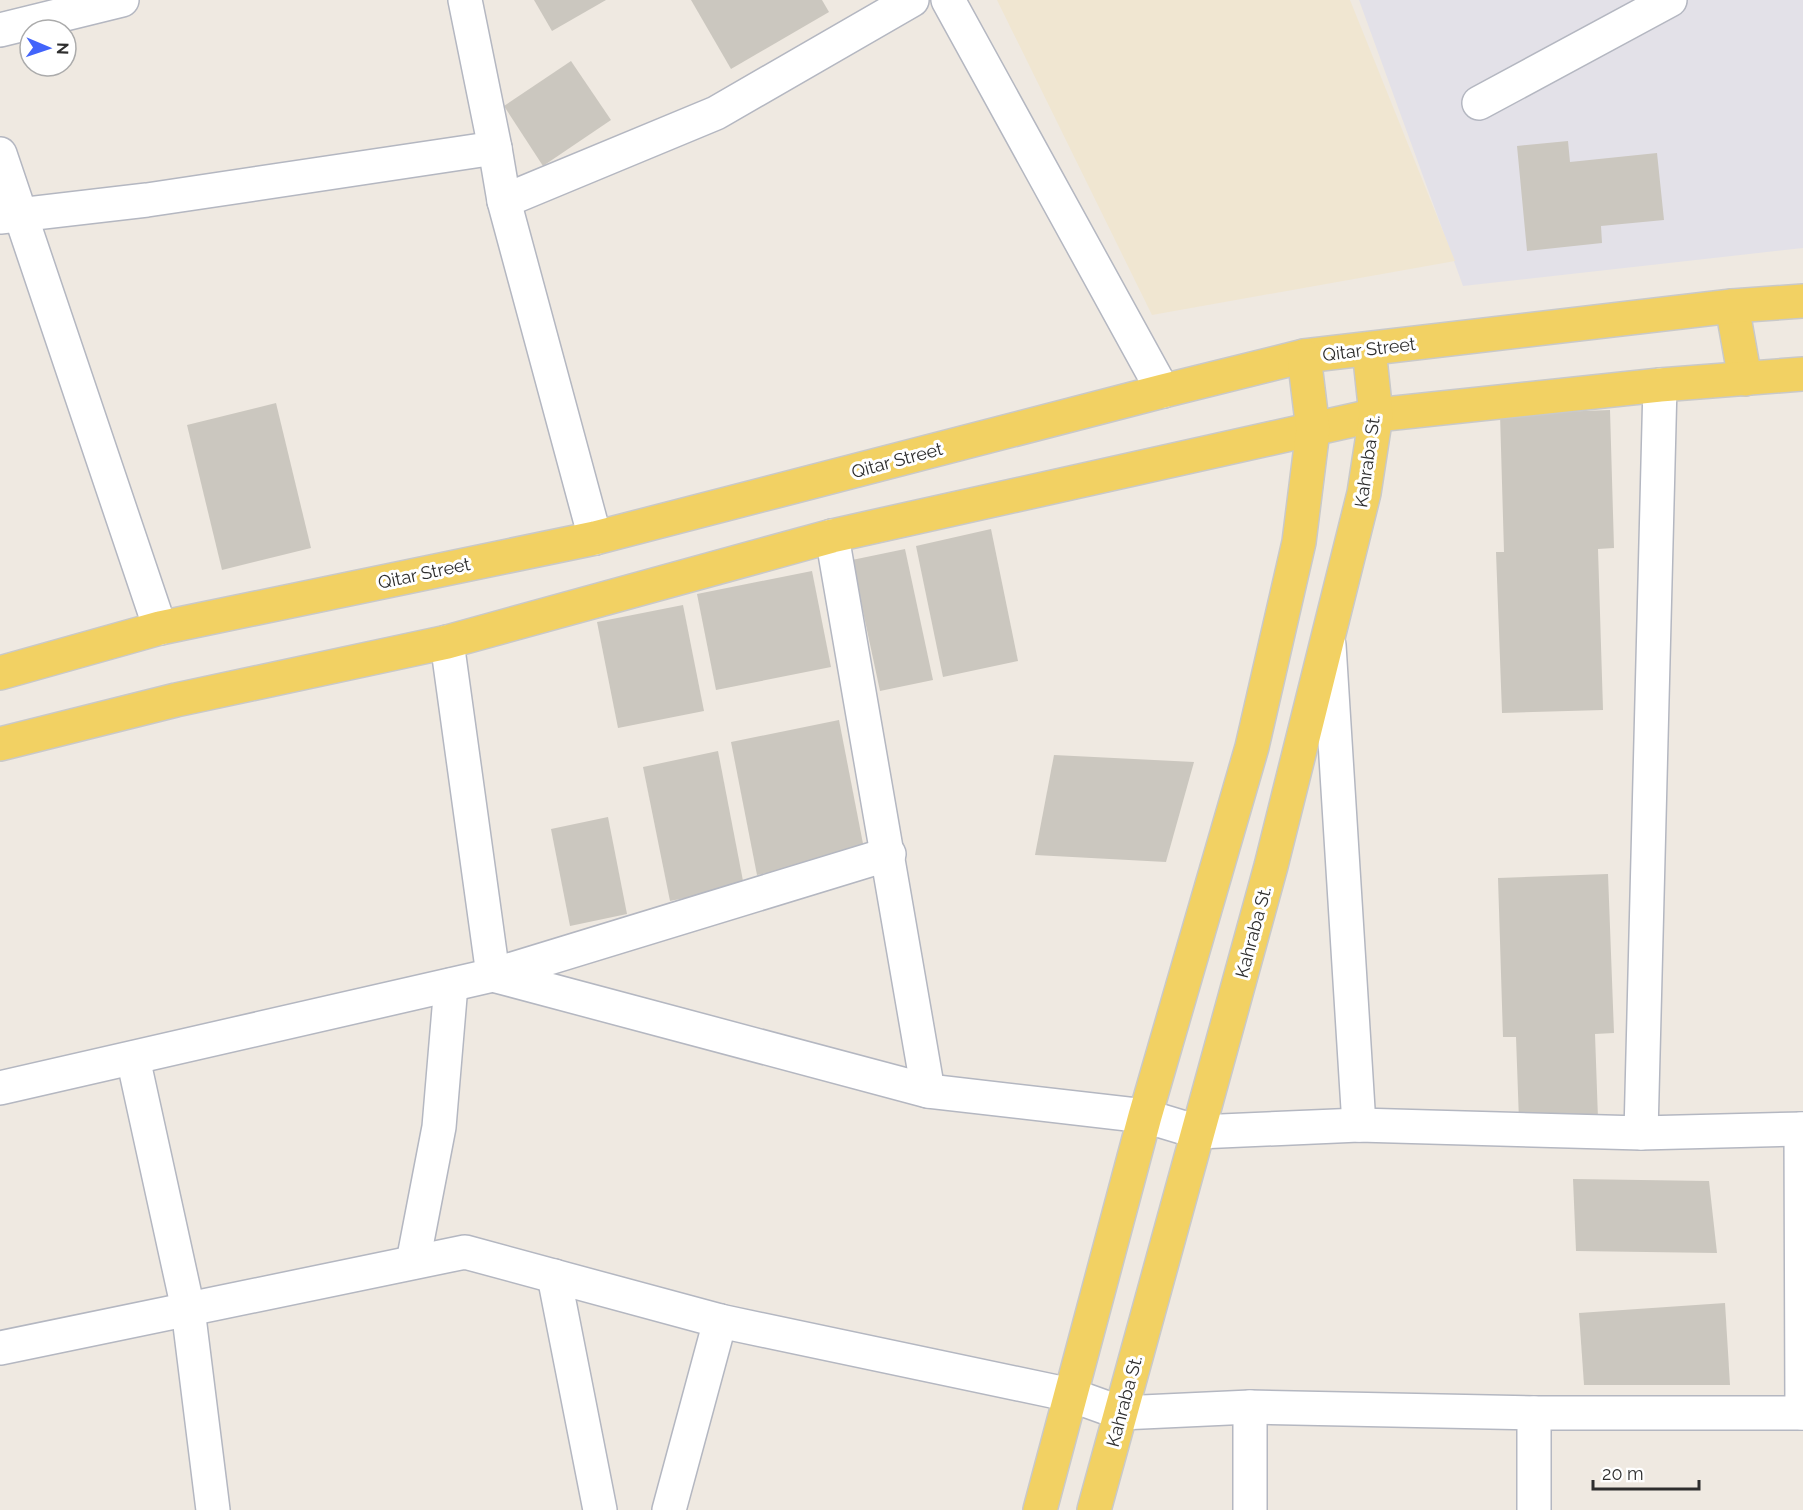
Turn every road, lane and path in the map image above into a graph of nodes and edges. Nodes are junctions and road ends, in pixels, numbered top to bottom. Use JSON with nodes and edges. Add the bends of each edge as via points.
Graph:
{"nodes":[{"id":1,"x":122,"y":0,"type":"edge"},
{"id":2,"x":465,"y":0,"type":"edge"},
{"id":3,"x":912,"y":0,"type":"edge"},
{"id":4,"x":948,"y":0,"type":"edge"},
{"id":5,"x":1670,"y":0,"type":"edge"},
{"id":6,"x":0,"y":30,"type":"edge"},
{"id":7,"x":1479,"y":103,"type":"dead end"},
{"id":8,"x":495,"y":148,"type":"junction"},
{"id":9,"x":0,"y":153,"type":"edge"},
{"id":10,"x":504,"y":201,"type":"junction"},
{"id":11,"x":10,"y":215,"type":"edge"},
{"id":12,"x":1803,"y":301,"type":"edge"},
{"id":13,"x":1732,"y":306,"type":"junction"},
{"id":14,"x":1369,"y":349,"type":"junction"},
{"id":15,"x":1304,"y":356,"type":"junction"},
{"id":16,"x":1803,"y":374,"type":"edge"},
{"id":17,"x":1745,"y":378,"type":"junction"},
{"id":18,"x":1660,"y":385,"type":"junction"},
{"id":19,"x":1163,"y":391,"type":"junction"},
{"id":20,"x":1376,"y":415,"type":"junction"},
{"id":21,"x":1313,"y":430,"type":"junction"},
{"id":22,"x":832,"y":536,"type":"junction"},
{"id":23,"x":595,"y":538,"type":"junction"},
{"id":24,"x":160,"y":628,"type":"junction"},
{"id":25,"x":1329,"y":639,"type":"junction"},
{"id":26,"x":447,"y":642,"type":"junction"},
{"id":27,"x":0,"y":673,"type":"edge"},
{"id":28,"x":0,"y":744,"type":"edge"},
{"id":29,"x":888,"y":854,"type":"junction"},
{"id":30,"x":493,"y":975,"type":"junction"},
{"id":31,"x":451,"y":985,"type":"junction"},
{"id":32,"x":133,"y":1058,"type":"junction"},
{"id":33,"x":0,"y":1088,"type":"edge"},
{"id":34,"x":928,"y":1091,"type":"junction"},
{"id":35,"x":1145,"y":1116,"type":"junction"},
{"id":36,"x":1359,"y":1125,"type":"junction"},
{"id":37,"x":1802,"y":1129,"type":"edge"},
{"id":38,"x":1198,"y":1132,"type":"junction"},
{"id":39,"x":1641,"y":1133,"type":"junction"},
{"id":40,"x":413,"y":1262,"type":"junction"},
{"id":41,"x":554,"y":1276,"type":"junction"},
{"id":42,"x":188,"y":1309,"type":"junction"},
{"id":43,"x":720,"y":1321,"type":"junction"},
{"id":44,"x":0,"y":1348,"type":"edge"},
{"id":45,"x":1071,"y":1395,"type":"junction"},
{"id":46,"x":1250,"y":1407,"type":"junction"},
{"id":47,"x":1121,"y":1413,"type":"junction"},
{"id":48,"x":1534,"y":1413,"type":"junction"},
{"id":49,"x":1802,"y":1413,"type":"edge"},
{"id":50,"x":213,"y":1510,"type":"edge"},
{"id":51,"x":600,"y":1510,"type":"edge"},
{"id":52,"x":669,"y":1510,"type":"edge"},
{"id":53,"x":1040,"y":1510,"type":"edge"},
{"id":54,"x":1094,"y":1510,"type":"edge"},
{"id":55,"x":1250,"y":1510,"type":"edge"},
{"id":56,"x":1534,"y":1510,"type":"edge"}],
"edges":[{"from":1,"to":6,"type":"street"},
{"from":2,"to":8,"type":"street"},
{"from":3,"to":10,"type":"street","via":[[716,113]]},
{"from":4,"to":19,"type":"street"},
{"from":5,"to":7,"type":"street"},
{"from":8,"to":10,"type":"street"},
{"from":8,"to":11,"type":"street","via":[[147,200]]},
{"from":9,"to":11,"type":"street"},
{"from":10,"to":23,"type":"street"},
{"from":11,"to":24,"type":"street"},
{"from":12,"to":13,"type":"main road","name":"Qitar Street"},
{"from":13,"to":14,"type":"main road","name":"Qitar Street"},
{"from":13,"to":17,"type":"main road"},
{"from":14,"to":15,"type":"main road","name":"Qitar Street"},
{"from":14,"to":20,"type":"main road","name":"Kahraba St."},
{"from":15,"to":19,"type":"main road","name":"Qitar Street"},
{"from":15,"to":21,"type":"main road"},
{"from":16,"to":17,"type":"main road"},
{"from":17,"to":18,"type":"main road"},
{"from":18,"to":20,"type":"main road"},
{"from":18,"to":39,"type":"street"},
{"from":19,"to":23,"type":"main road","name":"Qitar Street"},
{"from":20,"to":21,"type":"main road"},
{"from":20,"to":25,"type":"main road","name":"Kahraba St.","via":[[1364,492]]},
{"from":21,"to":22,"type":"main road"},
{"from":21,"to":35,"type":"main road","via":[[1299,542],[1252,747]]},
{"from":22,"to":26,"type":"main road"},
{"from":22,"to":29,"type":"street"},
{"from":23,"to":24,"type":"main road","name":"Qitar Street"},
{"from":24,"to":27,"type":"main road","name":"Qitar Street"},
{"from":25,"to":36,"type":"street"},
{"from":25,"to":38,"type":"main road","name":"Kahraba St."},
{"from":26,"to":28,"type":"main road","via":[[176,700]]},
{"from":26,"to":30,"type":"street"},
{"from":29,"to":30,"type":"street"},
{"from":29,"to":34,"type":"street"},
{"from":30,"to":31,"type":"street"},
{"from":30,"to":34,"type":"street"},
{"from":31,"to":32,"type":"street"},
{"from":31,"to":40,"type":"street","via":[[439,1127]]},
{"from":32,"to":33,"type":"street"},
{"from":32,"to":42,"type":"street"},
{"from":34,"to":35,"type":"street"},
{"from":35,"to":38,"type":"street"},
{"from":35,"to":45,"type":"main road"},
{"from":36,"to":38,"type":"street"},
{"from":36,"to":39,"type":"street"},
{"from":37,"to":39,"type":"street"},
{"from":37,"to":49,"type":"street"},
{"from":38,"to":47,"type":"main road","name":"Kahraba St."},
{"from":40,"to":41,"type":"street","via":[[465,1252]]},
{"from":40,"to":42,"type":"street"},
{"from":41,"to":43,"type":"street"},
{"from":41,"to":51,"type":"street"},
{"from":42,"to":44,"type":"street"},
{"from":42,"to":50,"type":"street"},
{"from":43,"to":45,"type":"street"},
{"from":43,"to":52,"type":"street"},
{"from":45,"to":47,"type":"street"},
{"from":45,"to":53,"type":"main road"},
{"from":46,"to":47,"type":"street"},
{"from":46,"to":48,"type":"street"},
{"from":46,"to":55,"type":"street"},
{"from":47,"to":54,"type":"main road","name":"Kahraba St."},
{"from":48,"to":49,"type":"street"},
{"from":48,"to":56,"type":"street"}]}
